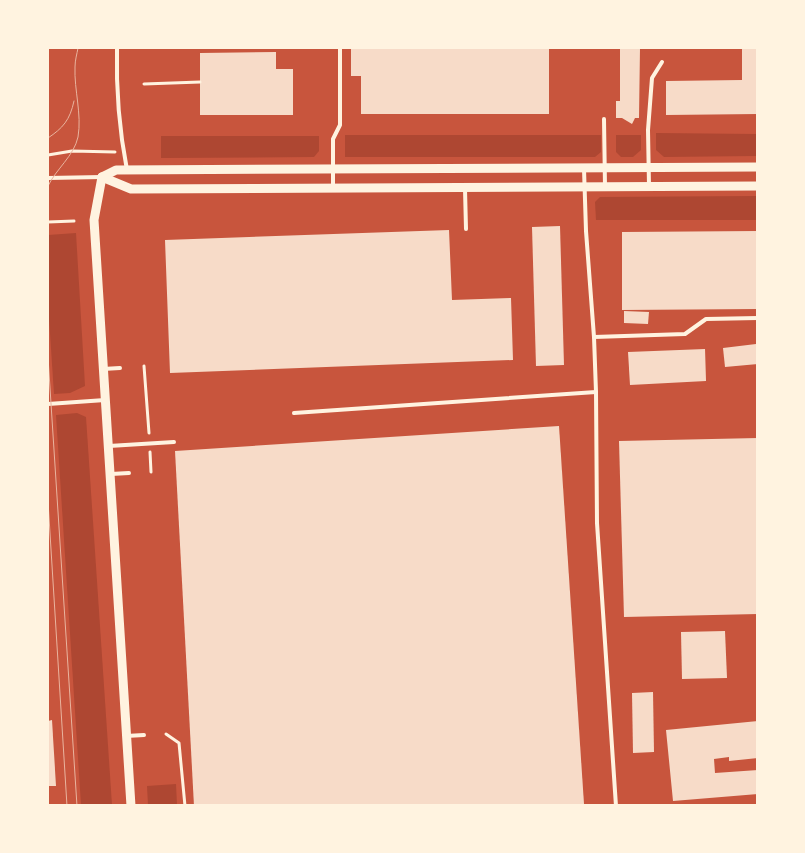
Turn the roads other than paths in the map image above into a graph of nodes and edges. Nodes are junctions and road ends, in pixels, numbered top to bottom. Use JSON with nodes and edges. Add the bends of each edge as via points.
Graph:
{"nodes":[{"id":1,"x":117,"y":48,"type":"edge"},
{"id":2,"x":340,"y":48,"type":"edge"},
{"id":3,"x":662,"y":62,"type":"dead end"},
{"id":4,"x":604,"y":119,"type":"dead end"},
{"id":5,"x":758,"y":167,"type":"edge"},
{"id":6,"x":584,"y":168,"type":"junction"},
{"id":7,"x":605,"y":168,"type":"junction"},
{"id":8,"x":649,"y":168,"type":"junction"},
{"id":9,"x":333,"y":169,"type":"junction"},
{"id":10,"x":127,"y":170,"type":"junction"},
{"id":11,"x":102,"y":177,"type":"junction"},
{"id":12,"x":48,"y":178,"type":"edge"},
{"id":13,"x":649,"y":186,"type":"junction"},
{"id":14,"x":758,"y":186,"type":"edge"},
{"id":15,"x":465,"y":187,"type":"junction"},
{"id":16,"x":584,"y":187,"type":"junction"},
{"id":17,"x":606,"y":187,"type":"junction"},
{"id":18,"x":333,"y":188,"type":"junction"},
{"id":19,"x":466,"y":229,"type":"dead end"},
{"id":20,"x":758,"y":318,"type":"edge"},
{"id":21,"x":594,"y":338,"type":"junction"},
{"id":22,"x":120,"y":368,"type":"dead end"},
{"id":23,"x":104,"y":369,"type":"junction"},
{"id":24,"x":596,"y":392,"type":"junction"},
{"id":25,"x":105,"y":400,"type":"junction"},
{"id":26,"x":48,"y":404,"type":"edge"},
{"id":27,"x":294,"y":413,"type":"dead end"},
{"id":28,"x":174,"y":442,"type":"dead end"},
{"id":29,"x":108,"y":446,"type":"junction"},
{"id":30,"x":129,"y":473,"type":"dead end"},
{"id":31,"x":110,"y":474,"type":"junction"},
{"id":32,"x":144,"y":735,"type":"dead end"},
{"id":33,"x":126,"y":736,"type":"junction"},
{"id":34,"x":131,"y":806,"type":"edge"},
{"id":35,"x":616,"y":806,"type":"edge"}],
"edges":[{"from":1,"to":10,"type":"lane","via":[[116,75]]},
{"from":2,"to":9,"type":"lane","via":[[340,125],[332,139]]},
{"from":3,"to":8,"type":"lane","via":[[652,78]]},
{"from":4,"to":7,"type":"lane"},
{"from":5,"to":8,"type":"street"},
{"from":6,"to":7,"type":"street"},
{"from":6,"to":9,"type":"street"},
{"from":6,"to":16,"type":"lane"},
{"from":7,"to":8,"type":"street"},
{"from":7,"to":17,"type":"lane"},
{"from":8,"to":13,"type":"lane"},
{"from":9,"to":10,"type":"street"},
{"from":9,"to":18,"type":"lane"},
{"from":10,"to":11,"type":"street","via":[[116,170]]},
{"from":11,"to":12,"type":"lane"},
{"from":11,"to":18,"type":"street","via":[[131,189]]},
{"from":11,"to":23,"type":"street","via":[[94,220]]},
{"from":13,"to":14,"type":"street"},
{"from":13,"to":17,"type":"street"},
{"from":15,"to":16,"type":"street"},
{"from":15,"to":18,"type":"street"},
{"from":15,"to":19,"type":"lane"},
{"from":16,"to":17,"type":"street"},
{"from":16,"to":21,"type":"lane"},
{"from":20,"to":21,"type":"lane","via":[[706,319],[685,334]]},
{"from":21,"to":24,"type":"lane"},
{"from":22,"to":23,"type":"lane"},
{"from":23,"to":25,"type":"street"},
{"from":24,"to":27,"type":"lane"},
{"from":24,"to":35,"type":"lane","via":[[597,523]]},
{"from":25,"to":26,"type":"lane"},
{"from":25,"to":29,"type":"street"},
{"from":28,"to":29,"type":"lane"},
{"from":29,"to":31,"type":"street"},
{"from":30,"to":31,"type":"lane"},
{"from":31,"to":33,"type":"street"},
{"from":32,"to":33,"type":"lane"},
{"from":33,"to":34,"type":"street"}]}
